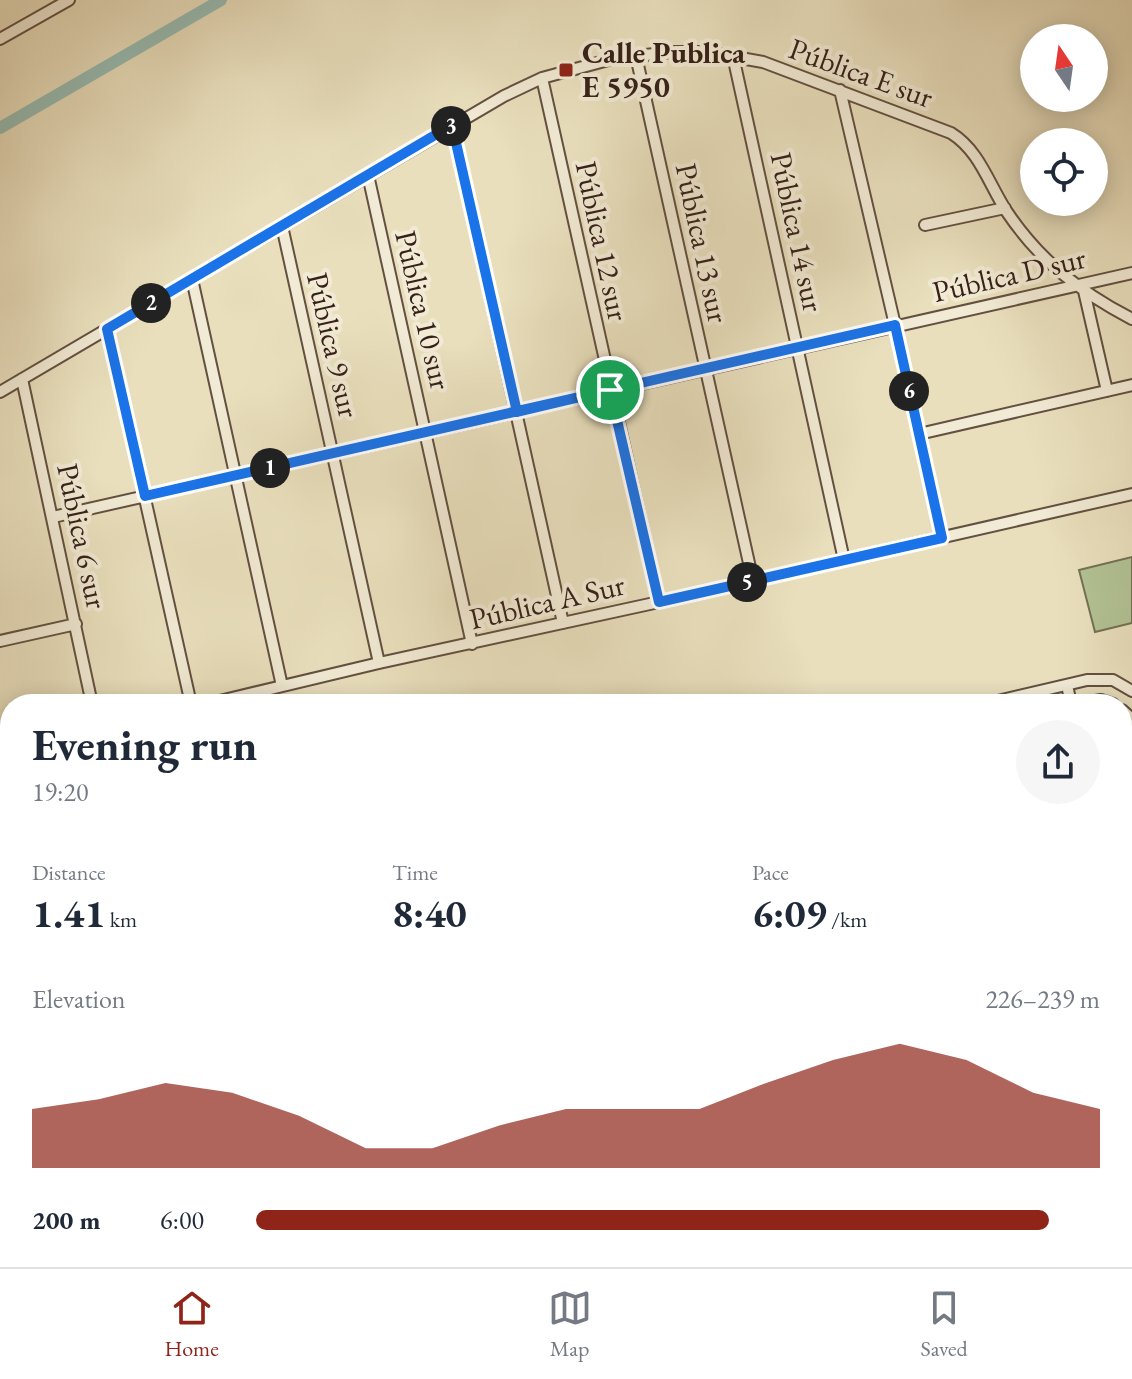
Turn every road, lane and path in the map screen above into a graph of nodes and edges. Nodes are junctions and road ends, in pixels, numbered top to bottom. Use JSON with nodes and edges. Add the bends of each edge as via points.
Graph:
{"nodes":[{"id":1,"x":65,"y":1,"type":"edge"},
{"id":2,"x":0,"y":39,"type":"edge"},
{"id":3,"x":636,"y":56,"type":"junction"},
{"id":4,"x":733,"y":56,"type":"junction"},
{"id":5,"x":542,"y":78,"type":"junction"},
{"id":6,"x":840,"y":90,"type":"junction"},
{"id":7,"x":452,"y":125,"type":"junction"},
{"id":8,"x":368,"y":175,"type":"junction"},
{"id":9,"x":1005,"y":208,"type":"junction"},
{"id":10,"x":925,"y":225,"type":"dead end"},
{"id":11,"x":282,"y":226,"type":"junction"},
{"id":12,"x":1132,"y":273,"type":"edge"},
{"id":13,"x":192,"y":279,"type":"junction"},
{"id":14,"x":1080,"y":288,"type":"junction"},
{"id":15,"x":1132,"y":319,"type":"edge"},
{"id":16,"x":895,"y":325,"type":"junction"},
{"id":17,"x":107,"y":329,"type":"junction"},
{"id":18,"x":797,"y":348,"type":"junction"},
{"id":19,"x":705,"y":369,"type":"junction"},
{"id":20,"x":22,"y":379,"type":"junction"},
{"id":21,"x":1132,"y":385,"type":"edge"},
{"id":22,"x":610,"y":390,"type":"junction"},
{"id":23,"x":1107,"y":391,"type":"junction"},
{"id":24,"x":0,"y":392,"type":"edge"},
{"id":25,"x":517,"y":412,"type":"junction"},
{"id":26,"x":426,"y":432,"type":"junction"},
{"id":27,"x":919,"y":434,"type":"junction"},
{"id":28,"x":333,"y":453,"type":"junction"},
{"id":29,"x":235,"y":476,"type":"junction"},
{"id":30,"x":1132,"y":494,"type":"edge"},
{"id":31,"x":145,"y":496,"type":"junction"},
{"id":32,"x":53,"y":517,"type":"junction"},
{"id":33,"x":942,"y":538,"type":"junction"},
{"id":34,"x":844,"y":560,"type":"junction"},
{"id":35,"x":753,"y":581,"type":"junction"},
{"id":36,"x":659,"y":602,"type":"junction"},
{"id":37,"x":563,"y":623,"type":"junction"},
{"id":38,"x":76,"y":624,"type":"junction"},
{"id":39,"x":0,"y":641,"type":"edge"},
{"id":40,"x":472,"y":644,"type":"junction"},
{"id":41,"x":379,"y":663,"type":"junction"},
{"id":42,"x":1067,"y":685,"type":"junction"},
{"id":43,"x":282,"y":686,"type":"junction"},
{"id":44,"x":1132,"y":691,"type":"edge"},
{"id":45,"x":90,"y":694,"type":"edge"},
{"id":46,"x":189,"y":694,"type":"edge"},
{"id":47,"x":249,"y":694,"type":"edge"},
{"id":48,"x":1028,"y":694,"type":"edge"},
{"id":49,"x":1069,"y":694,"type":"edge"}],
"edges":[{"from":1,"to":2,"type":"street"},
{"from":3,"to":4,"type":"street","name":"Pública E sur"},
{"from":3,"to":5,"type":"street","name":"Pública E sur"},
{"from":3,"to":19,"type":"street","name":"Pública 13 sur"},
{"from":4,"to":6,"type":"street","name":"Pública E sur"},
{"from":4,"to":18,"type":"street","name":"Pública 14 sur"},
{"from":5,"to":7,"type":"street","name":"Pública E sur"},
{"from":5,"to":22,"type":"street","name":"Pública 12 sur"},
{"from":6,"to":9,"type":"street","name":"Pública E sur","via":[[963,140]]},
{"from":6,"to":16,"type":"street"},
{"from":7,"to":8,"type":"street","name":"Pública E sur"},
{"from":7,"to":25,"type":"street"},
{"from":8,"to":11,"type":"street","name":"Pública E sur"},
{"from":8,"to":26,"type":"street","name":"Pública 10 sur"},
{"from":9,"to":10,"type":"street"},
{"from":9,"to":14,"type":"street","name":"Pública E sur","via":[[1043,258]]},
{"from":11,"to":13,"type":"street","name":"Pública E sur"},
{"from":11,"to":28,"type":"street","name":"Pública 9 sur"},
{"from":12,"to":14,"type":"street","name":"Pública D sur"},
{"from":13,"to":17,"type":"street","name":"Pública E sur"},
{"from":13,"to":29,"type":"street"},
{"from":14,"to":15,"type":"street","name":"Pública E sur"},
{"from":14,"to":16,"type":"street","name":"Pública D sur"},
{"from":14,"to":23,"type":"street"},
{"from":16,"to":18,"type":"street","name":"Pública D sur"},
{"from":16,"to":27,"type":"street"},
{"from":17,"to":20,"type":"street","name":"Pública E sur"},
{"from":17,"to":31,"type":"street"},
{"from":18,"to":19,"type":"street","name":"Pública D sur"},
{"from":18,"to":34,"type":"street","name":"Pública 14 sur"},
{"from":19,"to":22,"type":"street","name":"Pública D sur"},
{"from":19,"to":35,"type":"street","name":"Pública 13 sur"},
{"from":20,"to":24,"type":"street","name":"Pública E sur"},
{"from":20,"to":32,"type":"street","name":"Pública 6 sur"},
{"from":21,"to":23,"type":"street"},
{"from":22,"to":25,"type":"street","name":"Pública D sur"},
{"from":22,"to":36,"type":"street","name":"Pública 12 sur"},
{"from":23,"to":27,"type":"street"},
{"from":25,"to":26,"type":"street","name":"Pública D sur"},
{"from":25,"to":37,"type":"street"},
{"from":26,"to":28,"type":"street","name":"Pública D sur"},
{"from":26,"to":40,"type":"street","name":"Pública 10 sur"},
{"from":27,"to":33,"type":"street"},
{"from":28,"to":29,"type":"street","name":"Pública D sur"},
{"from":28,"to":41,"type":"street","name":"Pública 9 sur"},
{"from":29,"to":31,"type":"street","name":"Pública D sur"},
{"from":29,"to":43,"type":"street"},
{"from":30,"to":33,"type":"street","name":"Pública A Sur"},
{"from":31,"to":32,"type":"street","name":"Pública D sur"},
{"from":31,"to":46,"type":"street"},
{"from":32,"to":38,"type":"street","name":"Pública 6 sur"},
{"from":33,"to":34,"type":"street","name":"Pública A Sur"},
{"from":34,"to":35,"type":"street","name":"Pública A Sur"},
{"from":35,"to":36,"type":"street","name":"Pública A Sur"},
{"from":36,"to":37,"type":"street","name":"Pública A Sur"},
{"from":37,"to":40,"type":"street","name":"Pública A Sur"},
{"from":38,"to":39,"type":"street"},
{"from":38,"to":45,"type":"street","name":"Pública 6 sur"},
{"from":40,"to":41,"type":"street","name":"Pública A Sur"},
{"from":41,"to":43,"type":"street","name":"Pública A Sur"},
{"from":42,"to":44,"type":"street","via":[[1102,679]]},
{"from":42,"to":48,"type":"street"},
{"from":42,"to":49,"type":"street"},
{"from":43,"to":47,"type":"street","name":"Pública A Sur"}]}
